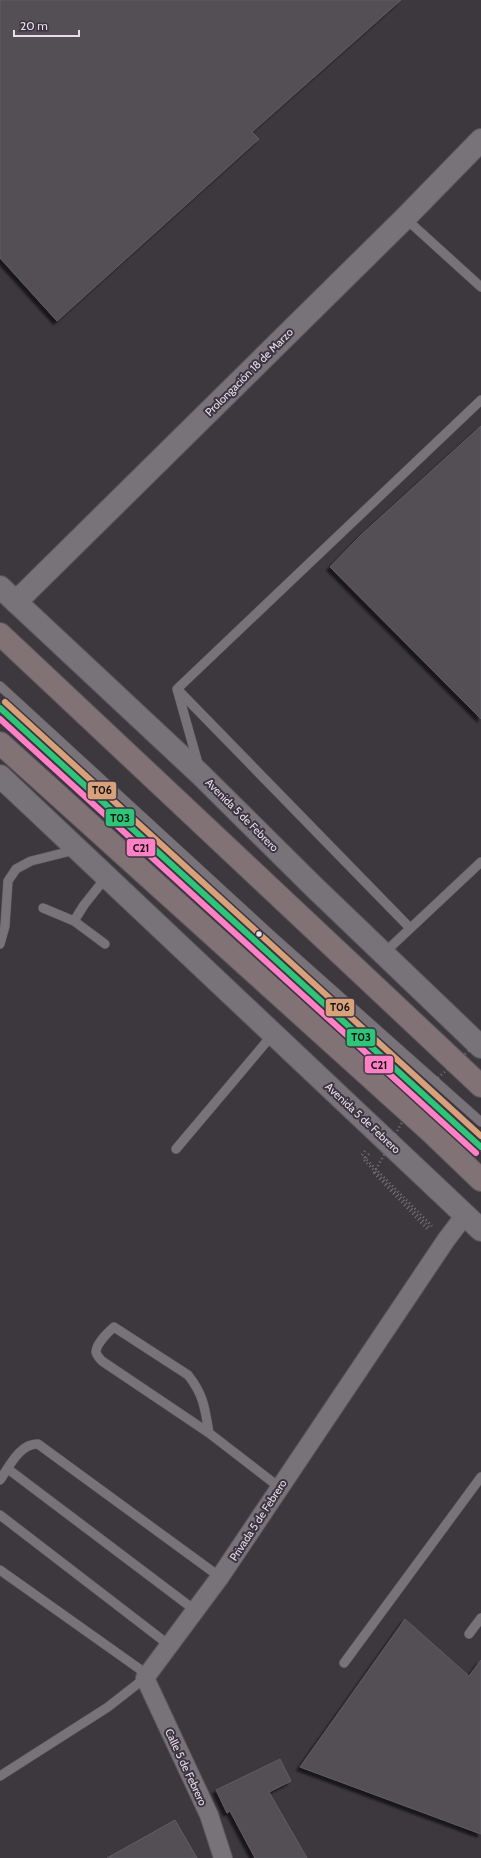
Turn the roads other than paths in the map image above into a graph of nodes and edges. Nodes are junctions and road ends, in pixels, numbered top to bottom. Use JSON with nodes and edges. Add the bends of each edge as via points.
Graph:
{"nodes":[{"id":1,"x":481,"y":140,"type":"edge"},
{"id":2,"x":405,"y":218,"type":"junction"},
{"id":3,"x":481,"y":287,"type":"edge"},
{"id":4,"x":481,"y":400,"type":"edge"},
{"id":5,"x":0,"y":587,"type":"edge"},
{"id":6,"x":16,"y":602,"type":"junction"},
{"id":7,"x":0,"y":634,"type":"edge"},
{"id":8,"x":0,"y":686,"type":"edge"},
{"id":9,"x":177,"y":689,"type":"junction"},
{"id":10,"x":0,"y":708,"type":"edge"},
{"id":11,"x":0,"y":743,"type":"edge"},
{"id":12,"x":202,"y":775,"type":"junction"},
{"id":13,"x":0,"y":776,"type":"edge"},
{"id":14,"x":78,"y":849,"type":"junction"},
{"id":15,"x":481,"y":862,"type":"edge"},
{"id":16,"x":107,"y":876,"type":"junction"},
{"id":17,"x":43,"y":908,"type":"dead end"},
{"id":18,"x":74,"y":921,"type":"junction"},
{"id":19,"x":410,"y":928,"type":"junction"},
{"id":20,"x":0,"y":944,"type":"edge"},
{"id":21,"x":105,"y":944,"type":"dead end"},
{"id":22,"x":383,"y":954,"type":"junction"},
{"id":23,"x":273,"y":1034,"type":"junction"},
{"id":24,"x":481,"y":1047,"type":"edge"},
{"id":25,"x":481,"y":1086,"type":"edge"},
{"id":26,"x":481,"y":1122,"type":"edge"},
{"id":27,"x":481,"y":1147,"type":"edge"},
{"id":28,"x":176,"y":1149,"type":"dead end"},
{"id":29,"x":481,"y":1180,"type":"edge"},
{"id":30,"x":465,"y":1215,"type":"junction"},
{"id":31,"x":481,"y":1230,"type":"edge"},
{"id":32,"x":209,"y":1433,"type":"junction"},
{"id":33,"x":8,"y":1469,"type":"junction"},
{"id":34,"x":481,"y":1476,"type":"edge"},
{"id":35,"x":0,"y":1480,"type":"edge"},
{"id":36,"x":279,"y":1487,"type":"junction"},
{"id":37,"x":0,"y":1515,"type":"edge"},
{"id":38,"x":0,"y":1570,"type":"edge"},
{"id":39,"x":220,"y":1577,"type":"junction"},
{"id":40,"x":196,"y":1611,"type":"junction"},
{"id":41,"x":481,"y":1618,"type":"edge"},
{"id":42,"x":469,"y":1634,"type":"dead end"},
{"id":43,"x":170,"y":1645,"type":"junction"},
{"id":44,"x":344,"y":1663,"type":"dead end"},
{"id":45,"x":146,"y":1677,"type":"junction"},
{"id":46,"x":0,"y":1776,"type":"edge"},
{"id":47,"x":223,"y":1858,"type":"edge"}],
"edges":[{"from":1,"to":2,"type":"main road","name":"Prolongación 18 de Marzo"},
{"from":2,"to":3,"type":"lane"},
{"from":2,"to":6,"type":"main road","name":"Prolongación 18 de Marzo"},
{"from":4,"to":9,"type":"lane"},
{"from":5,"to":6,"type":"main road","name":"Avenida 5 de Febrero"},
{"from":6,"to":12,"type":"main road","name":"Avenida 5 de Febrero"},
{"from":7,"to":25,"type":"highway"},
{"from":8,"to":26,"type":"lane"},
{"from":9,"to":12,"type":"lane"},
{"from":9,"to":19,"type":"lane"},
{"from":10,"to":27,"type":"lane"},
{"from":11,"to":29,"type":"highway"},
{"from":12,"to":22,"type":"main road","name":"Avenida 5 de Febrero"},
{"from":13,"to":14,"type":"main road","name":"Avenida 5 de Febrero"},
{"from":14,"to":16,"type":"main road","name":"Avenida 5 de Febrero"},
{"from":14,"to":20,"type":"lane","via":[[31,861],[16,869],[8,881],[5,926]]},
{"from":15,"to":19,"type":"lane"},
{"from":16,"to":18,"type":"lane"},
{"from":16,"to":23,"type":"main road","name":"Avenida 5 de Febrero"},
{"from":17,"to":18,"type":"lane"},
{"from":18,"to":21,"type":"lane"},
{"from":19,"to":22,"type":"lane"},
{"from":22,"to":24,"type":"main road","name":"Avenida 5 de Febrero"},
{"from":23,"to":28,"type":"lane"},
{"from":23,"to":30,"type":"main road","name":"Avenida 5 de Febrero"},
{"from":30,"to":31,"type":"main road","name":"Avenida 5 de Febrero"},
{"from":30,"to":36,"type":"street","name":"Privada 5 de Febrero","via":[[441,1234]]},
{"from":32,"to":32,"type":"lane","via":[[204,1402],[197,1386],[188,1376],[114,1327],[108,1332],[96,1350],[102,1361]]},
{"from":32,"to":36,"type":"lane"},
{"from":33,"to":35,"type":"lane"},
{"from":33,"to":39,"type":"lane","via":[[19,1453],[31,1444],[38,1444]]},
{"from":33,"to":40,"type":"lane"},
{"from":34,"to":44,"type":"lane"},
{"from":36,"to":39,"type":"street","name":"Privada 5 de Febrero"},
{"from":37,"to":43,"type":"lane"},
{"from":38,"to":45,"type":"lane"},
{"from":39,"to":40,"type":"street","name":"Privada 5 de Febrero"},
{"from":40,"to":43,"type":"street","name":"Privada 5 de Febrero"},
{"from":41,"to":42,"type":"lane"},
{"from":43,"to":45,"type":"street","name":"Privada 5 de Febrero"},
{"from":45,"to":46,"type":"lane","name":"Privada 5 de Febrero","via":[[108,1707]]},
{"from":45,"to":47,"type":"street","name":"Calle 5 de Febrero","via":[[209,1815]]}]}
